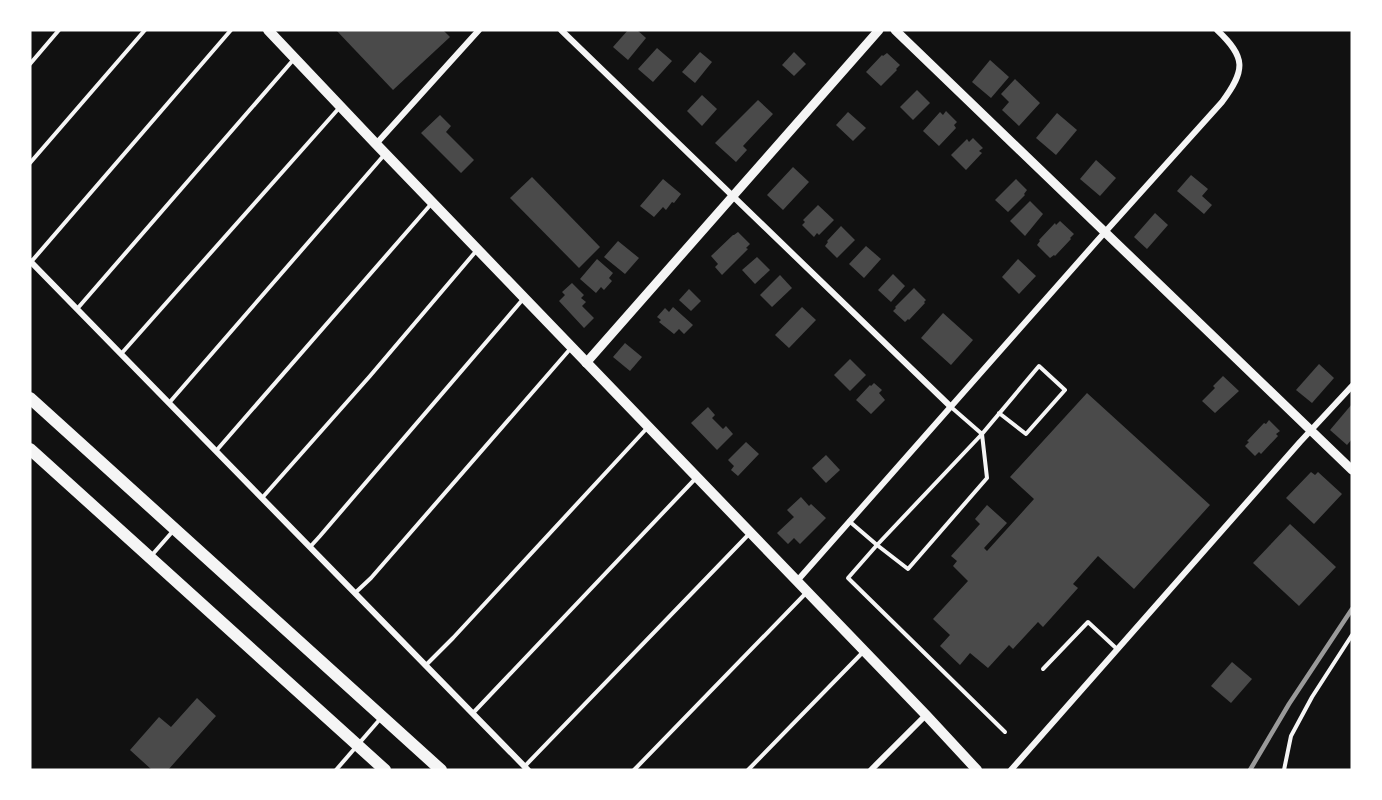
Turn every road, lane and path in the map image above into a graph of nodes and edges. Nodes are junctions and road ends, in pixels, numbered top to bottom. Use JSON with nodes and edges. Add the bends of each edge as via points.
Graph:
{"nodes":[{"id":1,"x":59,"y":30,"type":"edge"},
{"id":2,"x":145,"y":30,"type":"edge"},
{"id":3,"x":231,"y":30,"type":"edge"},
{"id":4,"x":268,"y":30,"type":"edge"},
{"id":5,"x":478,"y":30,"type":"edge"},
{"id":6,"x":561,"y":30,"type":"edge"},
{"id":7,"x":879,"y":30,"type":"edge"},
{"id":8,"x":895,"y":30,"type":"edge"},
{"id":9,"x":1217,"y":30,"type":"edge"},
{"id":10,"x":295,"y":58,"type":"junction"},
{"id":11,"x":30,"y":64,"type":"edge"},
{"id":12,"x":340,"y":106,"type":"junction"},
{"id":13,"x":376,"y":144,"type":"junction"},
{"id":14,"x":385,"y":154,"type":"junction"},
{"id":15,"x":30,"y":163,"type":"edge"},
{"id":16,"x":734,"y":196,"type":"junction"},
{"id":17,"x":432,"y":202,"type":"junction"},
{"id":18,"x":1105,"y":232,"type":"junction"},
{"id":19,"x":477,"y":249,"type":"junction"},
{"id":20,"x":30,"y":262,"type":"edge"},
{"id":21,"x":524,"y":298,"type":"junction"},
{"id":22,"x":77,"y":309,"type":"junction"},
{"id":23,"x":572,"y":347,"type":"junction"},
{"id":24,"x":121,"y":354,"type":"junction"},
{"id":25,"x":586,"y":363,"type":"junction"},
{"id":26,"x":1352,"y":386,"type":"edge"},
{"id":27,"x":30,"y":398,"type":"edge"},
{"id":28,"x":169,"y":403,"type":"junction"},
{"id":29,"x":950,"y":406,"type":"junction"},
{"id":30,"x":999,"y":413,"type":"junction"},
{"id":31,"x":648,"y":427,"type":"junction"},
{"id":32,"x":1311,"y":430,"type":"junction"},
{"id":33,"x":982,"y":434,"type":"junction"},
{"id":34,"x":30,"y":449,"type":"edge"},
{"id":35,"x":216,"y":451,"type":"junction"},
{"id":36,"x":1352,"y":470,"type":"edge"},
{"id":37,"x":697,"y":477,"type":"junction"},
{"id":38,"x":262,"y":498,"type":"junction"},
{"id":39,"x":849,"y":521,"type":"junction"},
{"id":40,"x":174,"y":529,"type":"junction"},
{"id":41,"x":750,"y":532,"type":"junction"},
{"id":42,"x":877,"y":545,"type":"junction"},
{"id":43,"x":309,"y":547,"type":"junction"},
{"id":44,"x":150,"y":557,"type":"junction"},
{"id":45,"x":797,"y":581,"type":"junction"},
{"id":46,"x":808,"y":592,"type":"junction"},
{"id":47,"x":355,"y":593,"type":"junction"},
{"id":48,"x":1352,"y":635,"type":"edge"},
{"id":49,"x":1117,"y":649,"type":"junction"},
{"id":50,"x":864,"y":651,"type":"junction"},
{"id":51,"x":426,"y":666,"type":"junction"},
{"id":52,"x":1043,"y":669,"type":"dead end"},
{"id":53,"x":472,"y":713,"type":"junction"},
{"id":54,"x":926,"y":715,"type":"junction"},
{"id":55,"x":382,"y":717,"type":"junction"},
{"id":56,"x":1005,"y":732,"type":"dead end"},
{"id":57,"x":357,"y":745,"type":"junction"},
{"id":58,"x":526,"y":768,"type":"edge"},
{"id":59,"x":336,"y":770,"type":"edge"},
{"id":60,"x":385,"y":770,"type":"edge"},
{"id":61,"x":441,"y":770,"type":"edge"},
{"id":62,"x":634,"y":770,"type":"edge"},
{"id":63,"x":748,"y":770,"type":"edge"},
{"id":64,"x":871,"y":770,"type":"edge"},
{"id":65,"x":977,"y":770,"type":"edge"},
{"id":66,"x":1011,"y":770,"type":"edge"},
{"id":67,"x":1284,"y":770,"type":"edge"}],
"edges":[{"from":1,"to":11,"type":"lane"},
{"from":2,"to":15,"type":"lane"},
{"from":3,"to":20,"type":"lane"},
{"from":4,"to":10,"type":"main road"},
{"from":5,"to":13,"type":"street"},
{"from":6,"to":16,"type":"street"},
{"from":7,"to":16,"type":"street"},
{"from":8,"to":18,"type":"street"},
{"from":9,"to":18,"type":"street","via":[[1238,54],[1240,70],[1232,89]]},
{"from":10,"to":12,"type":"main road"},
{"from":10,"to":22,"type":"lane"},
{"from":12,"to":13,"type":"main road"},
{"from":12,"to":24,"type":"lane"},
{"from":13,"to":14,"type":"main road"},
{"from":14,"to":17,"type":"main road"},
{"from":14,"to":28,"type":"lane"},
{"from":16,"to":25,"type":"street"},
{"from":16,"to":29,"type":"street"},
{"from":17,"to":19,"type":"main road"},
{"from":17,"to":35,"type":"lane"},
{"from":18,"to":29,"type":"street"},
{"from":18,"to":32,"type":"street"},
{"from":19,"to":21,"type":"main road"},
{"from":19,"to":38,"type":"lane"},
{"from":20,"to":22,"type":"street"},
{"from":21,"to":23,"type":"main road"},
{"from":21,"to":43,"type":"lane"},
{"from":22,"to":24,"type":"street"},
{"from":23,"to":25,"type":"main road"},
{"from":23,"to":47,"type":"lane"},
{"from":24,"to":28,"type":"street"},
{"from":25,"to":31,"type":"main road"},
{"from":26,"to":32,"type":"street"},
{"from":27,"to":40,"type":"main road"},
{"from":28,"to":35,"type":"street"},
{"from":29,"to":33,"type":"lane"},
{"from":29,"to":39,"type":"street"},
{"from":30,"to":30,"type":"lane","via":[[1039,366],[1065,390],[1026,434]]},
{"from":30,"to":33,"type":"lane"},
{"from":31,"to":37,"type":"main road"},
{"from":31,"to":51,"type":"lane"},
{"from":32,"to":36,"type":"street"},
{"from":32,"to":49,"type":"street"},
{"from":33,"to":42,"type":"lane"},
{"from":33,"to":42,"type":"lane","via":[[987,478],[908,569]]},
{"from":34,"to":44,"type":"main road"},
{"from":35,"to":38,"type":"street"},
{"from":37,"to":41,"type":"main road"},
{"from":37,"to":53,"type":"lane"},
{"from":38,"to":43,"type":"street"},
{"from":39,"to":42,"type":"lane"},
{"from":39,"to":45,"type":"street"},
{"from":40,"to":44,"type":"lane"},
{"from":40,"to":55,"type":"main road"},
{"from":41,"to":45,"type":"main road"},
{"from":41,"to":58,"type":"lane"},
{"from":42,"to":56,"type":"lane","via":[[848,578]]},
{"from":43,"to":47,"type":"street"},
{"from":44,"to":57,"type":"main road"},
{"from":45,"to":46,"type":"main road"},
{"from":46,"to":50,"type":"main road"},
{"from":46,"to":62,"type":"lane"},
{"from":47,"to":51,"type":"street"},
{"from":48,"to":67,"type":"lane","via":[[1291,736]]},
{"from":49,"to":52,"type":"lane","via":[[1088,622]]},
{"from":49,"to":66,"type":"street"},
{"from":50,"to":54,"type":"main road"},
{"from":50,"to":63,"type":"lane"},
{"from":51,"to":53,"type":"street"},
{"from":53,"to":58,"type":"street"},
{"from":54,"to":64,"type":"street"},
{"from":54,"to":65,"type":"main road"},
{"from":55,"to":57,"type":"lane"},
{"from":55,"to":61,"type":"main road"},
{"from":57,"to":59,"type":"lane"},
{"from":57,"to":60,"type":"main road"}]}
